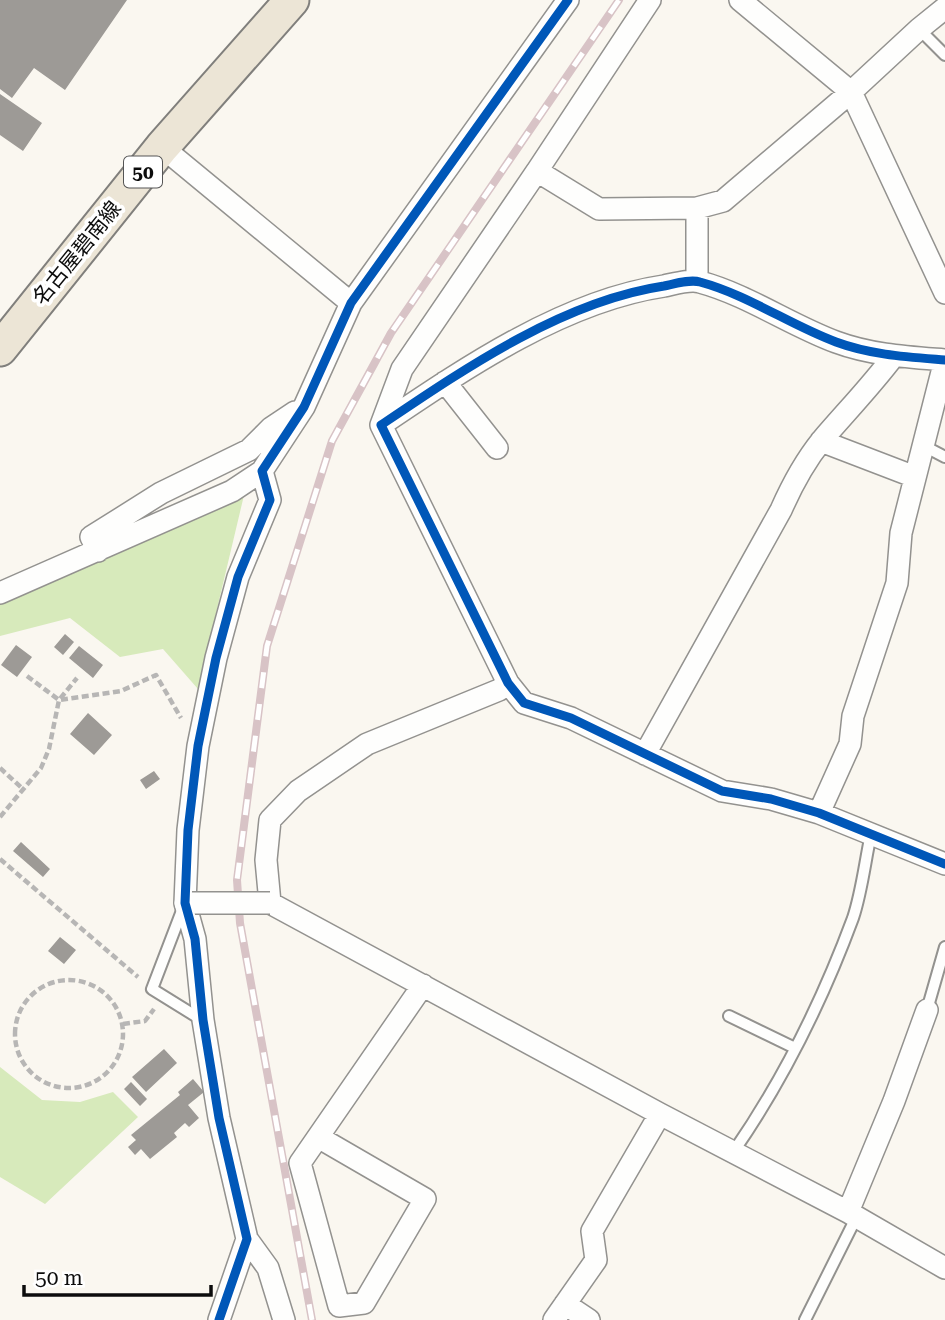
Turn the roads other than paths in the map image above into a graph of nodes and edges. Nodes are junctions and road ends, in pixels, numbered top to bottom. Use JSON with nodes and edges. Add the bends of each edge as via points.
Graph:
{"nodes":[{"id":1,"x":292,"y":0,"type":"edge"},
{"id":2,"x":568,"y":0,"type":"edge"},
{"id":3,"x":650,"y":0,"type":"edge"},
{"id":4,"x":740,"y":0,"type":"edge"},
{"id":5,"x":945,"y":8,"type":"edge"},
{"id":6,"x":919,"y":29,"type":"junction"},
{"id":7,"x":945,"y":55,"type":"edge"},
{"id":8,"x":851,"y":92,"type":"junction"},
{"id":9,"x":162,"y":147,"type":"junction"},
{"id":10,"x":537,"y":171,"type":"junction"},
{"id":11,"x":697,"y":208,"type":"junction"},
{"id":12,"x":697,"y":281,"type":"junction"},
{"id":13,"x":945,"y":293,"type":"edge"},
{"id":14,"x":351,"y":303,"type":"junction"},
{"id":15,"x":0,"y":349,"type":"edge"},
{"id":16,"x":893,"y":357,"type":"junction"},
{"id":17,"x":945,"y":360,"type":"edge"},
{"id":18,"x":445,"y":382,"type":"junction"},
{"id":19,"x":304,"y":407,"type":"junction"},
{"id":20,"x":381,"y":425,"type":"junction"},
{"id":21,"x":821,"y":441,"type":"junction"},
{"id":22,"x":924,"y":446,"type":"junction"},
{"id":23,"x":497,"y":448,"type":"dead end"},
{"id":24,"x":945,"y":457,"type":"edge"},
{"id":25,"x":262,"y":471,"type":"junction"},
{"id":26,"x":915,"y":477,"type":"junction"},
{"id":27,"x":98,"y":551,"type":"junction"},
{"id":28,"x":0,"y":593,"type":"edge"},
{"id":29,"x":508,"y":683,"type":"junction"},
{"id":30,"x":645,"y":754,"type":"junction"},
{"id":31,"x":819,"y":813,"type":"junction"},
{"id":32,"x":870,"y":834,"type":"junction"},
{"id":33,"x":945,"y":864,"type":"edge"},
{"id":34,"x":185,"y":903,"type":"junction"},
{"id":35,"x":270,"y":903,"type":"junction"},
{"id":36,"x":945,"y":947,"type":"edge"},
{"id":37,"x":423,"y":985,"type":"junction"},
{"id":38,"x":927,"y":1010,"type":"joint"},
{"id":39,"x":729,"y":1016,"type":"dead end"},
{"id":40,"x":203,"y":1020,"type":"junction"},
{"id":41,"x":794,"y":1048,"type":"junction"},
{"id":42,"x":660,"y":1114,"type":"junction"},
{"id":43,"x":318,"y":1137,"type":"junction"},
{"id":44,"x":734,"y":1151,"type":"junction"},
{"id":45,"x":852,"y":1215,"type":"junction"},
{"id":46,"x":247,"y":1239,"type":"junction"},
{"id":47,"x":945,"y":1268,"type":"edge"},
{"id":48,"x":559,"y":1312,"type":"edge"},
{"id":49,"x":219,"y":1320,"type":"edge"},
{"id":50,"x":284,"y":1320,"type":"edge"},
{"id":51,"x":589,"y":1320,"type":"edge"},
{"id":52,"x":805,"y":1320,"type":"edge"}],
"edges":[{"from":1,"to":9,"type":"main road","name":"名古屋碧南線","number":"50"},
{"from":2,"to":14,"type":"street"},
{"from":3,"to":10,"type":"street"},
{"from":4,"to":8,"type":"street"},
{"from":5,"to":6,"type":"street"},
{"from":6,"to":7,"type":"lane"},
{"from":6,"to":8,"type":"street"},
{"from":8,"to":11,"type":"street","via":[[723,201]]},
{"from":8,"to":13,"type":"street"},
{"from":9,"to":14,"type":"street"},
{"from":9,"to":15,"type":"main road","name":"名古屋碧南線","number":"50"},
{"from":10,"to":11,"type":"street","via":[[599,209]]},
{"from":10,"to":20,"type":"street","via":[[402,369]]},
{"from":11,"to":12,"type":"street"},
{"from":12,"to":16,"type":"street","via":[[836,343]]},
{"from":12,"to":18,"type":"street","via":[[633,290],[556,319]]},
{"from":14,"to":19,"type":"street"},
{"from":16,"to":17,"type":"street"},
{"from":16,"to":21,"type":"street"},
{"from":17,"to":22,"type":"street"},
{"from":18,"to":20,"type":"street"},
{"from":18,"to":23,"type":"street"},
{"from":19,"to":25,"type":"street"},
{"from":19,"to":27,"type":"street","via":[[271,428],[249,450],[162,493],[91,537]]},
{"from":20,"to":29,"type":"street"},
{"from":21,"to":26,"type":"street"},
{"from":21,"to":30,"type":"street","via":[[794,481]]},
{"from":22,"to":24,"type":"lane"},
{"from":22,"to":26,"type":"street"},
{"from":25,"to":27,"type":"street","via":[[232,491]]},
{"from":25,"to":34,"type":"street","via":[[270,500],[238,577],[198,746]]},
{"from":26,"to":31,"type":"street","via":[[901,533],[897,583],[853,716],[850,744]]},
{"from":27,"to":28,"type":"street"},
{"from":29,"to":30,"type":"street","via":[[524,704],[571,718]]},
{"from":29,"to":35,"type":"street","via":[[367,744],[298,791],[270,820],[266,860]]},
{"from":30,"to":31,"type":"street","via":[[722,791]]},
{"from":31,"to":32,"type":"street"},
{"from":32,"to":33,"type":"street"},
{"from":32,"to":41,"type":"lane","via":[[854,915]]},
{"from":34,"to":35,"type":"street","bridge":true},
{"from":34,"to":40,"type":"street","via":[[195,939]]},
{"from":34,"to":40,"type":"lane","via":[[152,989]]},
{"from":35,"to":37,"type":"street"},
{"from":36,"to":38,"type":"lane"},
{"from":37,"to":42,"type":"street"},
{"from":37,"to":43,"type":"street"},
{"from":38,"to":45,"type":"street"},
{"from":39,"to":41,"type":"lane"},
{"from":40,"to":46,"type":"street","via":[[219,1118]]},
{"from":41,"to":44,"type":"lane"},
{"from":42,"to":44,"type":"street"},
{"from":42,"to":48,"type":"street","via":[[592,1231],[596,1260]]},
{"from":43,"to":43,"type":"street","via":[[300,1163],[339,1306],[364,1303],[425,1199]]},
{"from":44,"to":45,"type":"street"},
{"from":45,"to":47,"type":"street"},
{"from":45,"to":52,"type":"lane"},
{"from":46,"to":49,"type":"street"},
{"from":46,"to":50,"type":"street","via":[[268,1268]]},
{"from":48,"to":51,"type":"street"}]}
